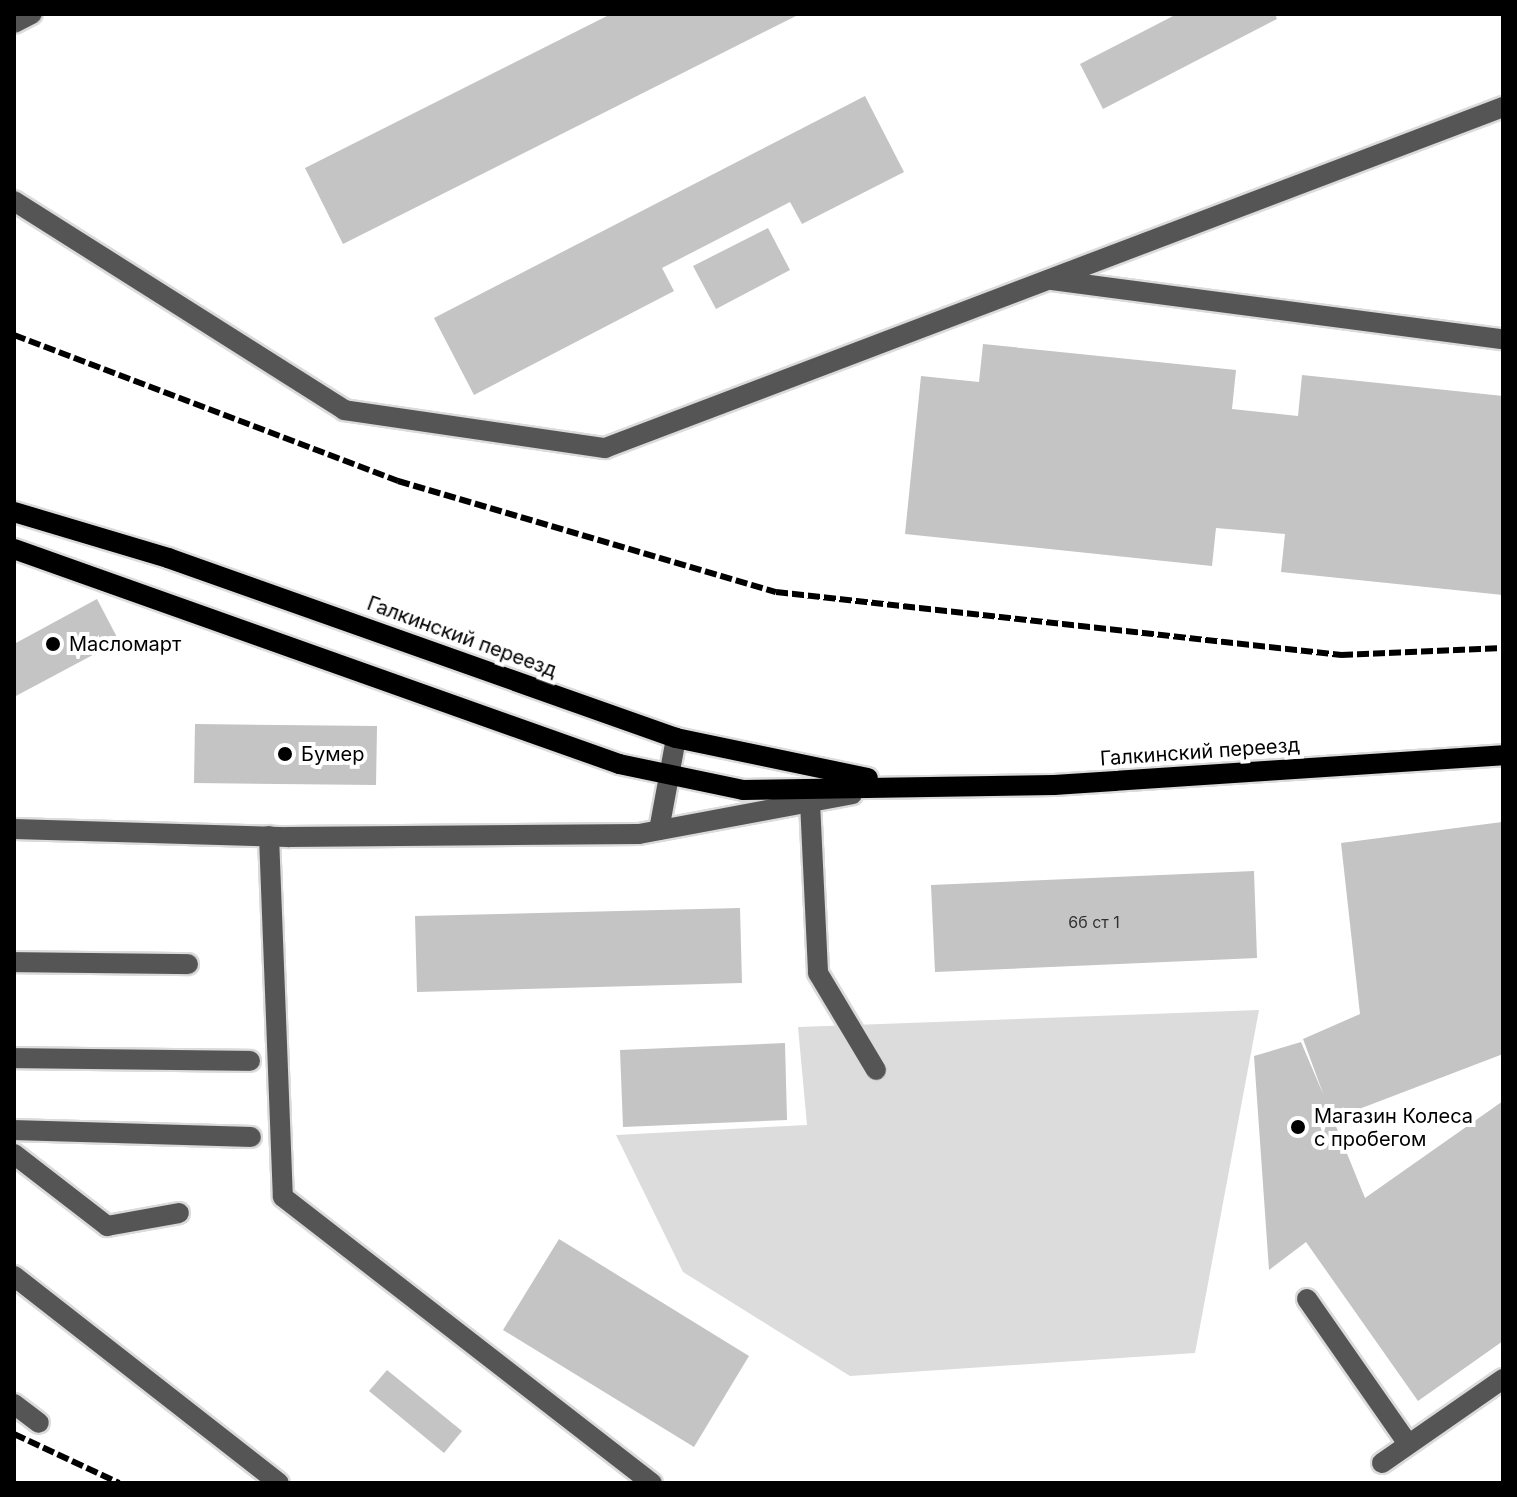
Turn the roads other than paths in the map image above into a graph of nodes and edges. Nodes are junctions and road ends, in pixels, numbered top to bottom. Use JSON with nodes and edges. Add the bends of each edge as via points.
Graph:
{"nodes":[{"id":1,"x":32,"y":14,"type":"edge"},
{"id":2,"x":14,"y":23,"type":"edge"},
{"id":3,"x":1503,"y":107,"type":"edge"},
{"id":4,"x":14,"y":201,"type":"edge"},
{"id":5,"x":1048,"y":279,"type":"junction"},
{"id":6,"x":1503,"y":339,"type":"edge"},
{"id":7,"x":14,"y":512,"type":"edge"},
{"id":8,"x":14,"y":549,"type":"edge"},
{"id":9,"x":676,"y":738,"type":"junction"},
{"id":10,"x":1503,"y":755,"type":"edge"},
{"id":11,"x":672,"y":775,"type":"junction"},
{"id":12,"x":899,"y":785,"type":"junction"},
{"id":13,"x":810,"y":802,"type":"junction"},
{"id":14,"x":14,"y":829,"type":"edge"},
{"id":15,"x":659,"y":830,"type":"junction"},
{"id":16,"x":269,"y":836,"type":"junction"},
{"id":17,"x":14,"y":962,"type":"edge"},
{"id":18,"x":188,"y":964,"type":"dead end"},
{"id":19,"x":14,"y":1058,"type":"edge"},
{"id":20,"x":250,"y":1061,"type":"dead end"},
{"id":21,"x":876,"y":1070,"type":"dead end"},
{"id":22,"x":14,"y":1130,"type":"edge"},
{"id":23,"x":251,"y":1137,"type":"dead end"},
{"id":24,"x":14,"y":1154,"type":"edge"},
{"id":25,"x":179,"y":1213,"type":"dead end"},
{"id":26,"x":14,"y":1276,"type":"edge"},
{"id":27,"x":1307,"y":1299,"type":"dead end"},
{"id":28,"x":1503,"y":1379,"type":"edge"},
{"id":29,"x":14,"y":1404,"type":"edge"},
{"id":30,"x":39,"y":1423,"type":"dead end"},
{"id":31,"x":1408,"y":1444,"type":"junction"},
{"id":32,"x":1382,"y":1463,"type":"dead end"},
{"id":33,"x":279,"y":1483,"type":"edge"},
{"id":34,"x":652,"y":1483,"type":"edge"}],
"edges":[{"from":1,"to":2,"type":"street"},
{"from":3,"to":5,"type":"street"},
{"from":4,"to":5,"type":"street","via":[[344,410],[605,448]]},
{"from":5,"to":6,"type":"street"},
{"from":7,"to":9,"type":"main road","name":"Галкинский переезд","via":[[168,558]]},
{"from":8,"to":11,"type":"main road","name":"Галкинский переезд","via":[[605,759]]},
{"from":9,"to":11,"type":"street"},
{"from":9,"to":12,"type":"main road","name":"Галкинский переезд"},
{"from":10,"to":12,"type":"main road","name":"Галкинский переезд","via":[[1054,785]]},
{"from":11,"to":12,"type":"main road","name":"Галкинский переезд","via":[[743,790]]},
{"from":11,"to":15,"type":"street"},
{"from":12,"to":13,"type":"street"},
{"from":13,"to":15,"type":"street"},
{"from":13,"to":21,"type":"street","via":[[818,973]]},
{"from":14,"to":16,"type":"street"},
{"from":15,"to":16,"type":"street"},
{"from":16,"to":34,"type":"street","via":[[283,1197]]},
{"from":17,"to":18,"type":"street"},
{"from":19,"to":20,"type":"street"},
{"from":22,"to":23,"type":"street"},
{"from":24,"to":25,"type":"street","via":[[107,1226]]},
{"from":26,"to":33,"type":"street"},
{"from":27,"to":31,"type":"street"},
{"from":28,"to":31,"type":"street"},
{"from":29,"to":30,"type":"street"},
{"from":31,"to":32,"type":"street"}]}
